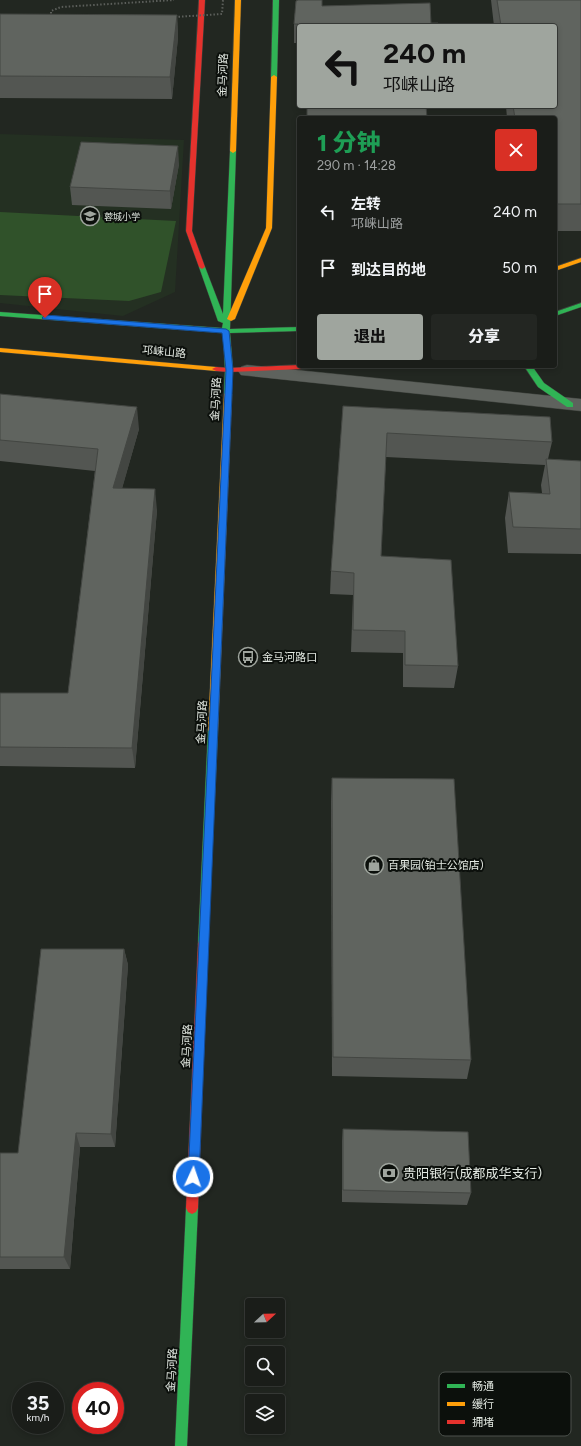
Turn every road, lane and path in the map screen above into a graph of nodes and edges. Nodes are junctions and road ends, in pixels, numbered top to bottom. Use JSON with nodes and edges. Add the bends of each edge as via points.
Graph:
{"nodes":[{"id":1,"x":174,"y":0,"type":"edge"},
{"id":2,"x":202,"y":0,"type":"edge"},
{"id":3,"x":223,"y":0,"type":"edge"},
{"id":4,"x":238,"y":0,"type":"edge"},
{"id":5,"x":276,"y":0,"type":"edge"},
{"id":6,"x":168,"y":17,"type":"edge"},
{"id":7,"x":51,"y":20,"type":"edge"},
{"id":8,"x":581,"y":260,"type":"edge"},
{"id":9,"x":557,"y":268,"type":"edge"},
{"id":10,"x":581,"y":305,"type":"edge"},
{"id":11,"x":581,"y":311,"type":"edge"},
{"id":12,"x":0,"y":314,"type":"edge"},
{"id":13,"x":557,"y":314,"type":"edge"},
{"id":14,"x":557,"y":315,"type":"edge"},
{"id":15,"x":297,"y":329,"type":"edge"},
{"id":16,"x":226,"y":331,"type":"junction"},
{"id":17,"x":0,"y":350,"type":"edge"},
{"id":18,"x":297,"y":367,"type":"edge"},
{"id":19,"x":529,"y":368,"type":"edge"},
{"id":20,"x":229,"y":370,"type":"junction"},
{"id":21,"x":576,"y":405,"type":"edge"},
{"id":22,"x":181,"y":1446,"type":"edge"}],
"edges":[{"from":1,"to":7,"type":"path","bridge":true,"via":[[61,7],[51,11]]},
{"from":2,"to":16,"type":"street","via":[[189,231]]},
{"from":3,"to":6,"type":"path","bridge":true,"via":[[222,14]]},
{"from":4,"to":16,"type":"street","name":"金马河路"},
{"from":5,"to":16,"type":"street","via":[[269,228]]},
{"from":8,"to":9,"type":"street"},
{"from":10,"to":13,"type":"street"},
{"from":11,"to":14,"type":"street"},
{"from":12,"to":16,"type":"street"},
{"from":15,"to":16,"type":"street"},
{"from":16,"to":20,"type":"street","name":"金马河路"},
{"from":17,"to":20,"type":"street","name":"邛崃山路"},
{"from":18,"to":20,"type":"street","name":"邛崃山路"},
{"from":19,"to":21,"type":"street","via":[[542,388]]},
{"from":20,"to":21,"type":"street"},
{"from":20,"to":22,"type":"street","name":"金马河路"}]}
